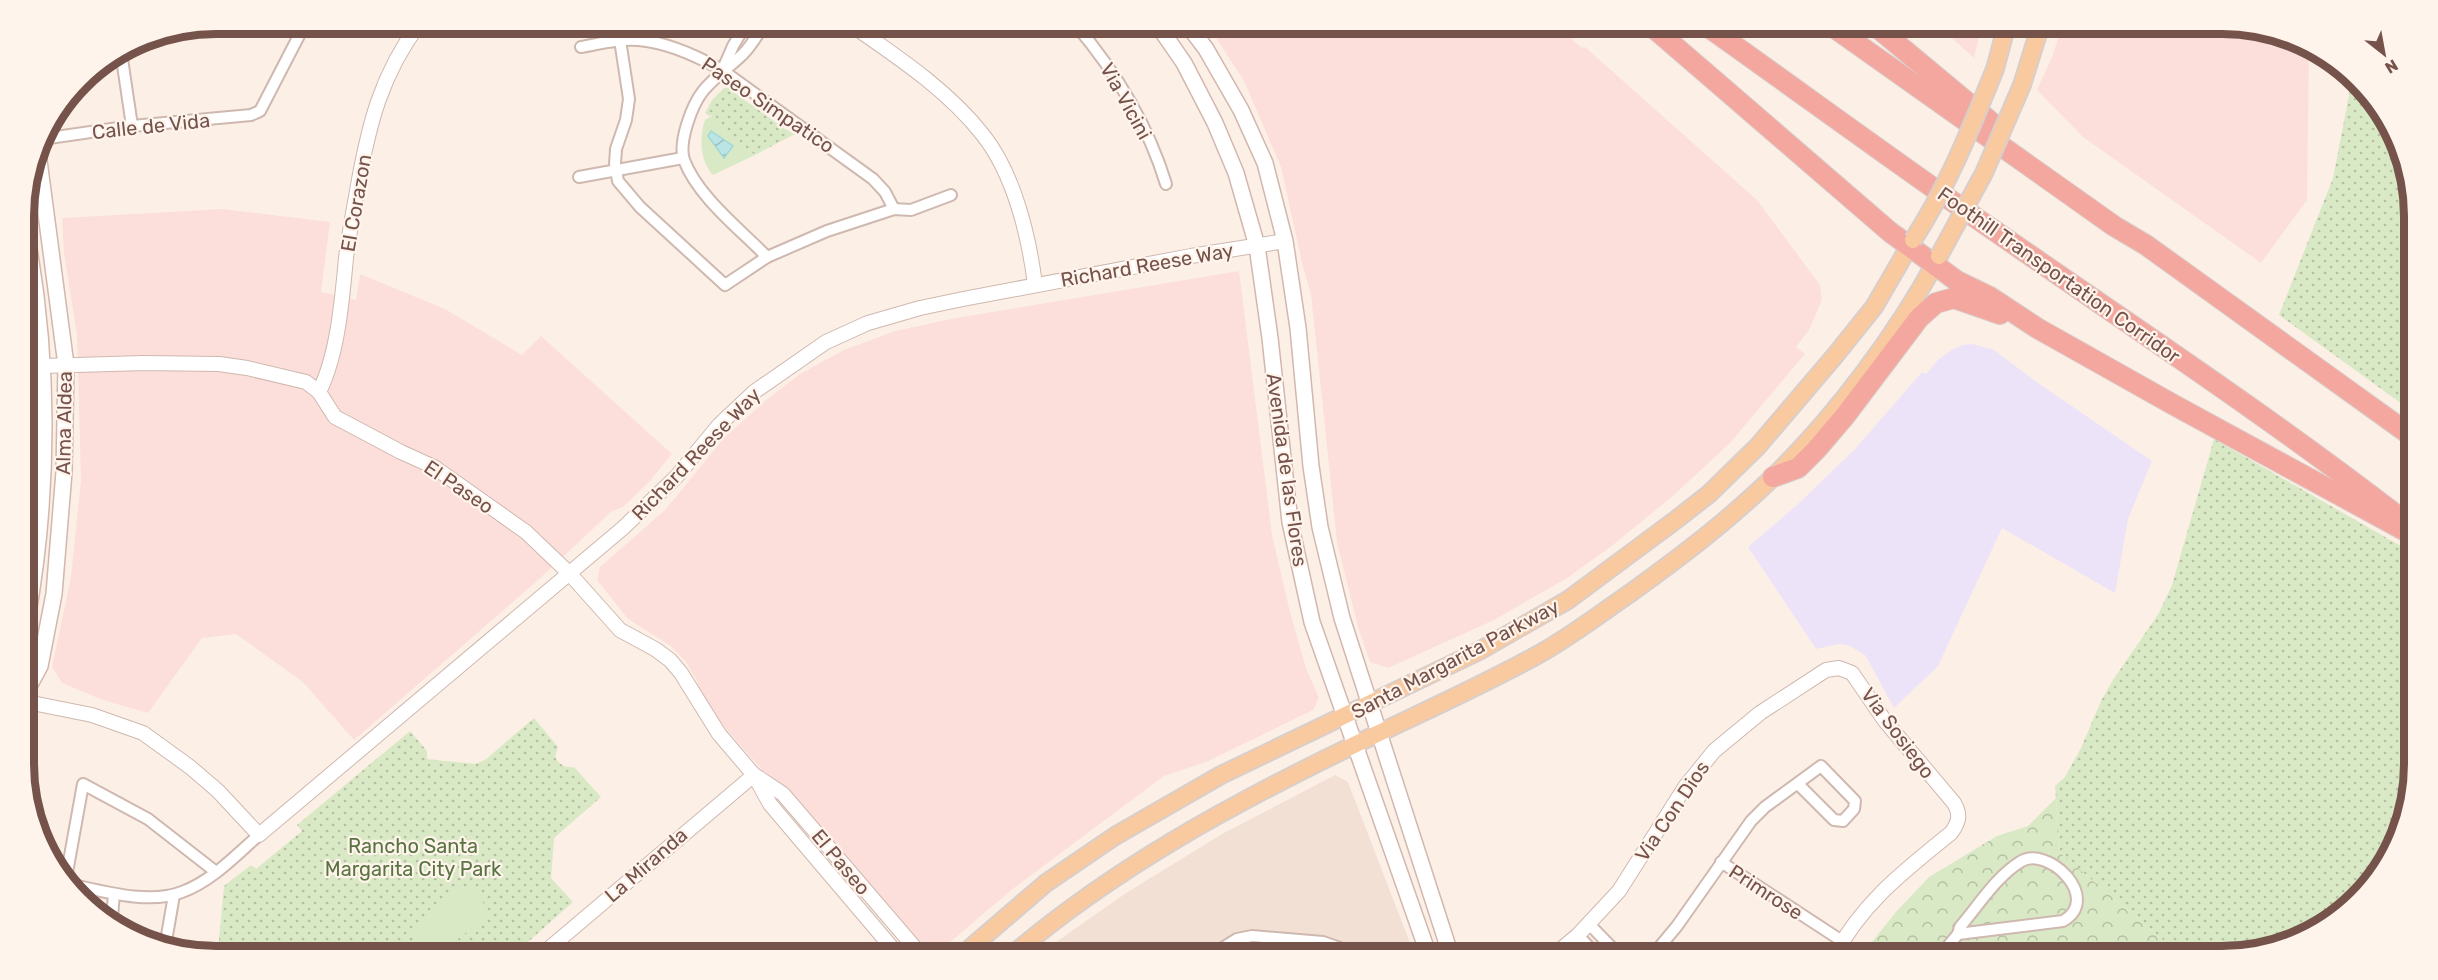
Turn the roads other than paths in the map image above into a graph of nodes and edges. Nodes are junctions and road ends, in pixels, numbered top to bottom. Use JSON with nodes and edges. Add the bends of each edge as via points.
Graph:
{"nodes":[{"id":1,"x":299,"y":35,"type":"edge"},
{"id":2,"x":412,"y":35,"type":"edge"},
{"id":3,"x":740,"y":35,"type":"edge"},
{"id":4,"x":757,"y":35,"type":"edge"},
{"id":5,"x":865,"y":35,"type":"edge"},
{"id":6,"x":1084,"y":35,"type":"edge"},
{"id":7,"x":1165,"y":35,"type":"edge"},
{"id":8,"x":1195,"y":35,"type":"edge"},
{"id":9,"x":1662,"y":35,"type":"edge"},
{"id":10,"x":1719,"y":35,"type":"edge"},
{"id":11,"x":1845,"y":35,"type":"edge"},
{"id":12,"x":1886,"y":35,"type":"edge"},
{"id":13,"x":2004,"y":35,"type":"edge"},
{"id":14,"x":2038,"y":35,"type":"edge"},
{"id":15,"x":620,"y":40,"type":"junction"},
{"id":16,"x":581,"y":47,"type":"dead end"},
{"id":17,"x":122,"y":61,"type":"edge"},
{"id":18,"x":722,"y":70,"type":"junction"},
{"id":19,"x":132,"y":126,"type":"junction"},
{"id":20,"x":53,"y":137,"type":"edge"},
{"id":21,"x":683,"y":158,"type":"junction"},
{"id":22,"x":616,"y":170,"type":"junction"},
{"id":23,"x":41,"y":172,"type":"edge"},
{"id":24,"x":579,"y":177,"type":"dead end"},
{"id":25,"x":1166,"y":184,"type":"dead end"},
{"id":26,"x":951,"y":195,"type":"dead end"},
{"id":27,"x":894,"y":209,"type":"junction"},
{"id":28,"x":1285,"y":241,"type":"junction"},
{"id":29,"x":1911,"y":243,"type":"junction"},
{"id":30,"x":2146,"y":245,"type":"junction"},
{"id":31,"x":1257,"y":246,"type":"junction"},
{"id":32,"x":767,"y":257,"type":"junction"},
{"id":33,"x":1937,"y":260,"type":"junction"},
{"id":34,"x":1035,"y":285,"type":"junction"},
{"id":35,"x":35,"y":292,"type":"edge"},
{"id":36,"x":2037,"y":328,"type":"junction"},
{"id":37,"x":66,"y":365,"type":"junction"},
{"id":38,"x":43,"y":366,"type":"junction"},
{"id":39,"x":319,"y":392,"type":"junction"},
{"id":40,"x":2404,"y":430,"type":"edge"},
{"id":41,"x":1773,"y":477,"type":"junction"},
{"id":42,"x":2404,"y":521,"type":"edge"},
{"id":43,"x":2404,"y":530,"type":"edge"},
{"id":44,"x":35,"y":560,"type":"edge"},
{"id":45,"x":570,"y":574,"type":"junction"},
{"id":46,"x":1839,"y":668,"type":"joint"},
{"id":47,"x":35,"y":675,"type":"edge"},
{"id":48,"x":1370,"y":703,"type":"junction"},
{"id":49,"x":35,"y":704,"type":"edge"},
{"id":50,"x":1344,"y":717,"type":"junction"},
{"id":51,"x":1380,"y":733,"type":"junction"},
{"id":52,"x":1355,"y":745,"type":"junction"},
{"id":53,"x":754,"y":775,"type":"junction"},
{"id":54,"x":1798,"y":784,"type":"junction"},
{"id":55,"x":259,"y":835,"type":"junction"},
{"id":56,"x":1721,"y":862,"type":"junction"},
{"id":57,"x":68,"y":868,"type":"edge"},
{"id":58,"x":216,"y":872,"type":"junction"},
{"id":59,"x":84,"y":887,"type":"edge"},
{"id":60,"x":114,"y":894,"type":"junction"},
{"id":61,"x":174,"y":895,"type":"junction"},
{"id":62,"x":112,"y":913,"type":"edge"},
{"id":63,"x":1589,"y":924,"type":"junction"},
{"id":64,"x":1958,"y":934,"type":"junction"},
{"id":65,"x":1578,"y":936,"type":"junction"},
{"id":66,"x":167,"y":938,"type":"edge"},
{"id":67,"x":1842,"y":941,"type":"junction"},
{"id":68,"x":1663,"y":944,"type":"edge"},
{"id":69,"x":1227,"y":945,"type":"edge"},
{"id":70,"x":1333,"y":945,"type":"edge"},
{"id":71,"x":1425,"y":945,"type":"edge"},
{"id":72,"x":1448,"y":945,"type":"edge"},
{"id":73,"x":1566,"y":945,"type":"edge"},
{"id":74,"x":1587,"y":945,"type":"edge"},
{"id":75,"x":1610,"y":945,"type":"edge"},
{"id":76,"x":1840,"y":945,"type":"edge"},
{"id":77,"x":1949,"y":945,"type":"edge"},
{"id":78,"x":552,"y":946,"type":"edge"},
{"id":79,"x":890,"y":946,"type":"edge"},
{"id":80,"x":913,"y":946,"type":"edge"},
{"id":81,"x":973,"y":946,"type":"edge"},
{"id":82,"x":1026,"y":946,"type":"edge"}],
"edges":[{"from":1,"to":19,"type":"street","name":"Calle de Vida","via":[[260,111],[243,117]]},
{"from":2,"to":39,"type":"street","name":"El Corazon","via":[[392,66],[373,113],[348,242],[341,306],[327,377]]},
{"from":3,"to":18,"type":"street"},
{"from":4,"to":18,"type":"street","via":[[744,54]]},
{"from":5,"to":34,"type":"street","via":[[957,105],[985,136],[1003,168],[1030,243]]},
{"from":6,"to":25,"type":"street","name":"Via Vicini","via":[[1125,92]]},
{"from":7,"to":31,"type":"main road","name":"Avenida de las Flores","via":[[1215,123],[1236,173]]},
{"from":8,"to":28,"type":"main road","name":"Avenida de las Flores","via":[[1241,110],[1265,163]]},
{"from":9,"to":29,"type":"highway"},
{"from":10,"to":42,"type":"highway","name":"Foothill Transportation Corridor"},
{"from":11,"to":30,"type":"highway"},
{"from":12,"to":30,"type":"highway","via":[[1997,128],[2140,233]]},
{"from":13,"to":29,"type":"main road","name":"Santa Margarita Parkway","bridge":true,"via":[[1995,69],[1958,161]]},
{"from":14,"to":33,"type":"main road","name":"Santa Margarita Parkway","bridge":true,"via":[[2022,85],[1984,174]]},
{"from":15,"to":16,"type":"street","name":"Paseo Simpatico"},
{"from":15,"to":18,"type":"street","name":"Paseo Simpatico","via":[[656,43],[700,57]]},
{"from":15,"to":22,"type":"street","via":[[629,99],[616,149]]},
{"from":17,"to":19,"type":"street"},
{"from":18,"to":21,"type":"street","via":[[690,111]]},
{"from":18,"to":27,"type":"street","name":"Paseo Simpatico","via":[[873,179]]},
{"from":19,"to":20,"type":"street","name":"Calle de Vida"},
{"from":21,"to":22,"type":"street"},
{"from":21,"to":32,"type":"street","via":[[704,193]]},
{"from":22,"to":24,"type":"street"},
{"from":22,"to":32,"type":"street","via":[[625,191],[725,285]]},
{"from":23,"to":37,"type":"main road","name":"Alma Aldea"},
{"from":26,"to":27,"type":"street","via":[[911,210]]},
{"from":27,"to":32,"type":"street","via":[[827,231]]},
{"from":28,"to":31,"type":"street","name":"Richard Reese Way"},
{"from":28,"to":48,"type":"main road","name":"Avenida de las Flores","via":[[1320,527],[1342,618]]},
{"from":29,"to":33,"type":"highway"},
{"from":29,"to":48,"type":"main road","name":"Santa Margarita Parkway","via":[[1874,307],[1758,446],[1709,494],[1568,600],[1479,651]]},
{"from":30,"to":40,"type":"highway"},
{"from":31,"to":34,"type":"street","name":"Richard Reese Way"},
{"from":31,"to":50,"type":"main road","name":"Avenida de las Flores","via":[[1290,522],[1312,622]]},
{"from":33,"to":36,"type":"highway","via":[[1957,280]]},
{"from":33,"to":41,"type":"main road","name":"Santa Margarita Parkway","via":[[1885,343],[1840,403]]},
{"from":34,"to":45,"type":"street","name":"Richard Reese Way","via":[[920,308],[868,323],[826,342],[783,370],[736,409],[656,497]]},
{"from":35,"to":38,"type":"main road","name":"Alma Aldea"},
{"from":36,"to":41,"type":"highway","via":[[1954,298],[1936,303],[1919,318],[1816,450],[1798,468]]},
{"from":36,"to":43,"type":"highway"},
{"from":37,"to":38,"type":"street"},
{"from":37,"to":39,"type":"street","via":[[219,364],[306,382]]},
{"from":37,"to":47,"type":"main road","name":"Alma Aldea","via":[[64,472],[54,594]]},
{"from":38,"to":44,"type":"main road","name":"Alma Aldea","via":[[43,476]]},
{"from":39,"to":45,"type":"street","name":"El Paseo","via":[[335,417],[434,467],[526,531]]},
{"from":41,"to":51,"type":"main road","name":"Santa Margarita Parkway","via":[[1683,556],[1561,641]]},
{"from":45,"to":53,"type":"street","name":"El Paseo","via":[[620,630],[670,660],[719,734]]},
{"from":45,"to":55,"type":"street","name":"Richard Reese Way"},
{"from":46,"to":63,"type":"street","name":"Via Con Dios","via":[[1815,676],[1760,713],[1714,751],[1685,787],[1619,891]]},
{"from":46,"to":67,"type":"street","name":"Via Sosiego","via":[[1852,672],[1885,721],[1954,803],[1959,815],[1951,833],[1873,899]]},
{"from":48,"to":50,"type":"main road","name":"Santa Margarita Parkway"},
{"from":48,"to":51,"type":"main road","name":"Avenida de las Flores"},
{"from":49,"to":55,"type":"street","via":[[92,715],[143,733],[218,791]]},
{"from":50,"to":52,"type":"main road","name":"Avenida de las Flores"},
{"from":50,"to":81,"type":"main road","name":"Santa Margarita Parkway","via":[[1221,775],[1115,836],[1046,884]]},
{"from":51,"to":52,"type":"main road","name":"Santa Margarita Parkway"},
{"from":51,"to":72,"type":"main road","name":"Avenida de las Flores"},
{"from":52,"to":71,"type":"main road","name":"Avenida de las Flores"},
{"from":52,"to":82,"type":"main road","name":"Santa Margarita Parkway","via":[[1223,812],[1133,864]]},
{"from":53,"to":78,"type":"street","name":"La Miranda"},
{"from":53,"to":79,"type":"street","name":"El Paseo","via":[[770,804]]},
{"from":53,"to":80,"type":"street","name":"El Paseo","via":[[783,794]]},
{"from":54,"to":54,"type":"street","via":[[1834,820],[1843,821],[1854,809],[1855,801],[1821,766]]},
{"from":54,"to":56,"type":"street","via":[[1751,821]]},
{"from":55,"to":58,"type":"street"},
{"from":56,"to":67,"type":"street","name":"Primrose"},
{"from":56,"to":68,"type":"street"},
{"from":57,"to":58,"type":"street","via":[[83,784],[148,819]]},
{"from":58,"to":61,"type":"street"},
{"from":59,"to":60,"type":"street"},
{"from":60,"to":61,"type":"street"},
{"from":60,"to":62,"type":"street"},
{"from":61,"to":66,"type":"street"},
{"from":63,"to":65,"type":"street","name":"Via Con Dios"},
{"from":63,"to":75,"type":"street"},
{"from":64,"to":64,"type":"street","via":[[2063,921],[2077,908],[2073,884],[2063,872],[2044,861],[2021,861],[2000,879]]},
{"from":64,"to":77,"type":"street"},
{"from":65,"to":73,"type":"street","name":"Via Con Dios"},
{"from":65,"to":74,"type":"street"},
{"from":67,"to":76,"type":"street"},
{"from":69,"to":70,"type":"street","via":[[1252,936]]}]}
